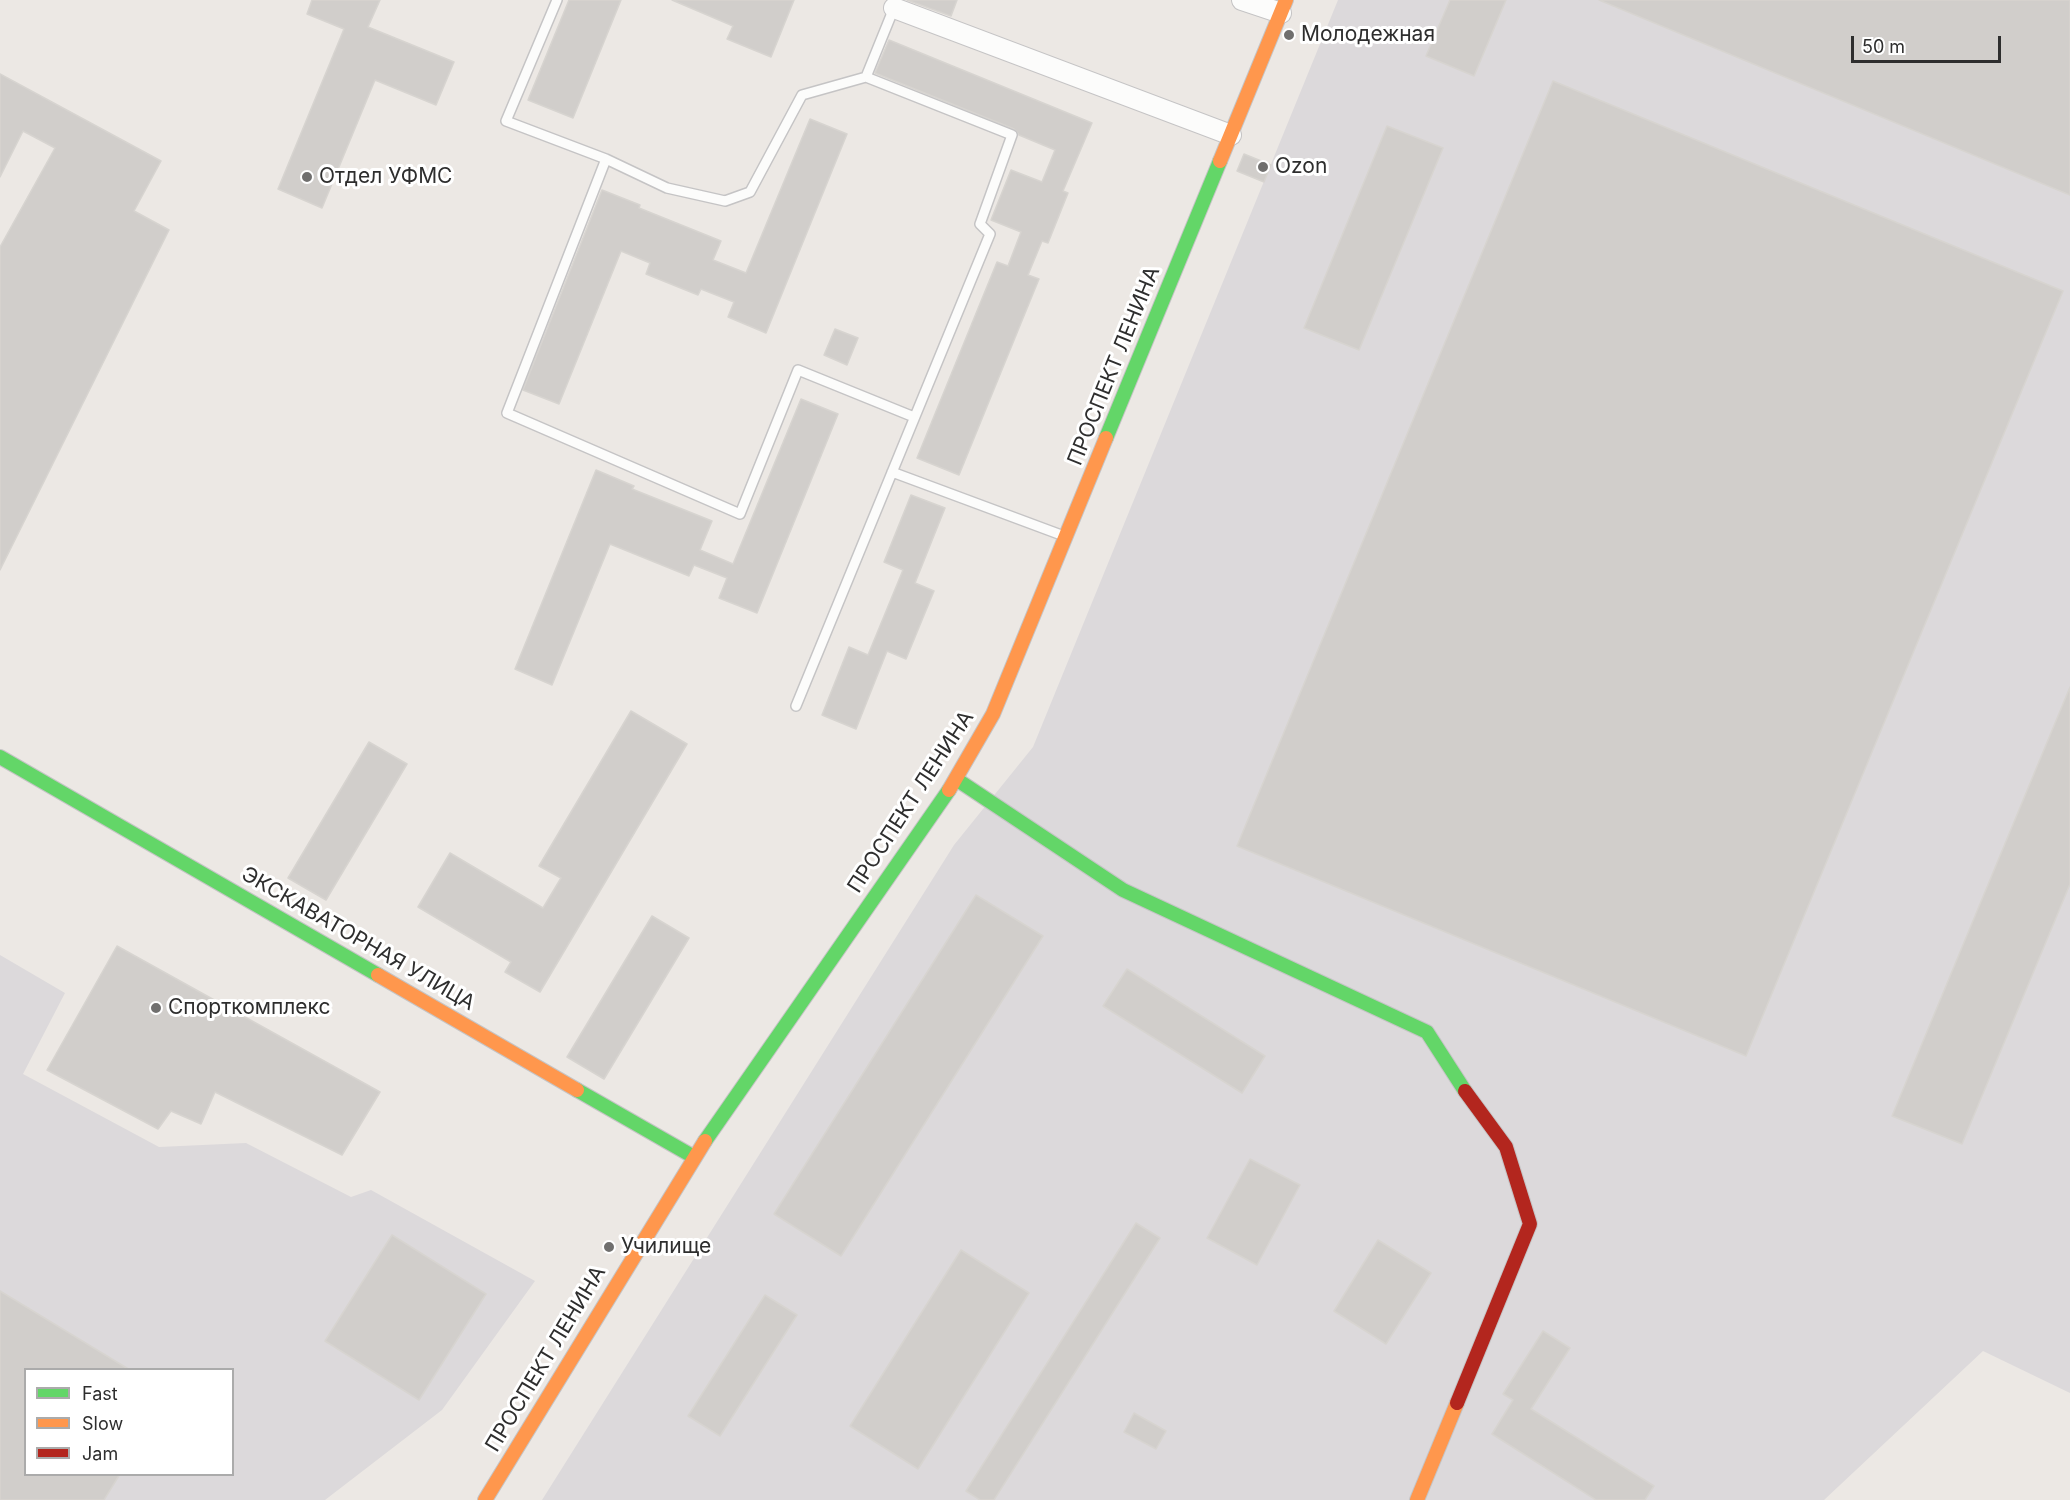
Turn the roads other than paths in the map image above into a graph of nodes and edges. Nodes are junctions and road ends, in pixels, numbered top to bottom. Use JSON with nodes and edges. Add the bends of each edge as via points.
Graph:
{"nodes":[{"id":1,"x":557,"y":0,"type":"edge"},
{"id":2,"x":1242,"y":0,"type":"edge"},
{"id":3,"x":896,"y":4,"type":"edge"},
{"id":4,"x":1283,"y":7,"type":"edge"},
{"id":5,"x":866,"y":77,"type":"junction"},
{"id":6,"x":1231,"y":135,"type":"junction"},
{"id":7,"x":606,"y":159,"type":"junction"},
{"id":8,"x":915,"y":417,"type":"junction"},
{"id":9,"x":892,"y":472,"type":"junction"},
{"id":10,"x":1067,"y":537,"type":"junction"},
{"id":11,"x":796,"y":706,"type":"dead end"},
{"id":12,"x":0,"y":757,"type":"edge"},
{"id":13,"x":956,"y":779,"type":"junction"},
{"id":14,"x":694,"y":1157,"type":"junction"},
{"id":15,"x":485,"y":1500,"type":"edge"},
{"id":16,"x":1417,"y":1500,"type":"edge"}],
"edges":[{"from":1,"to":7,"type":"lane","via":[[506,121]]},
{"from":2,"to":4,"type":"street"},
{"from":3,"to":5,"type":"lane"},
{"from":3,"to":6,"type":"street"},
{"from":4,"to":6,"type":"street","name":"ПРОСПЕКТ ЛЕНИНА"},
{"from":5,"to":7,"type":"lane","via":[[802,95],[750,192],[724,201],[667,189]]},
{"from":5,"to":8,"type":"lane","via":[[1012,135],[980,224],[990,234]]},
{"from":6,"to":10,"type":"street","name":"ПРОСПЕКТ ЛЕНИНА"},
{"from":7,"to":8,"type":"lane","via":[[507,413],[740,514],[798,370]]},
{"from":8,"to":9,"type":"lane"},
{"from":9,"to":10,"type":"lane"},
{"from":9,"to":11,"type":"lane"},
{"from":10,"to":13,"type":"street","name":"ПРОСПЕКТ ЛЕНИНА","via":[[993,714]]},
{"from":12,"to":14,"type":"street","name":"ЭКСКАВАТОРНАЯ УЛИЦА"},
{"from":13,"to":14,"type":"street","name":"ПРОСПЕКТ ЛЕНИНА"},
{"from":13,"to":16,"type":"street","via":[[1123,890],[1427,1032],[1506,1147],[1530,1224]]},
{"from":14,"to":15,"type":"street","name":"ПРОСПЕКТ ЛЕНИНА"}]}
